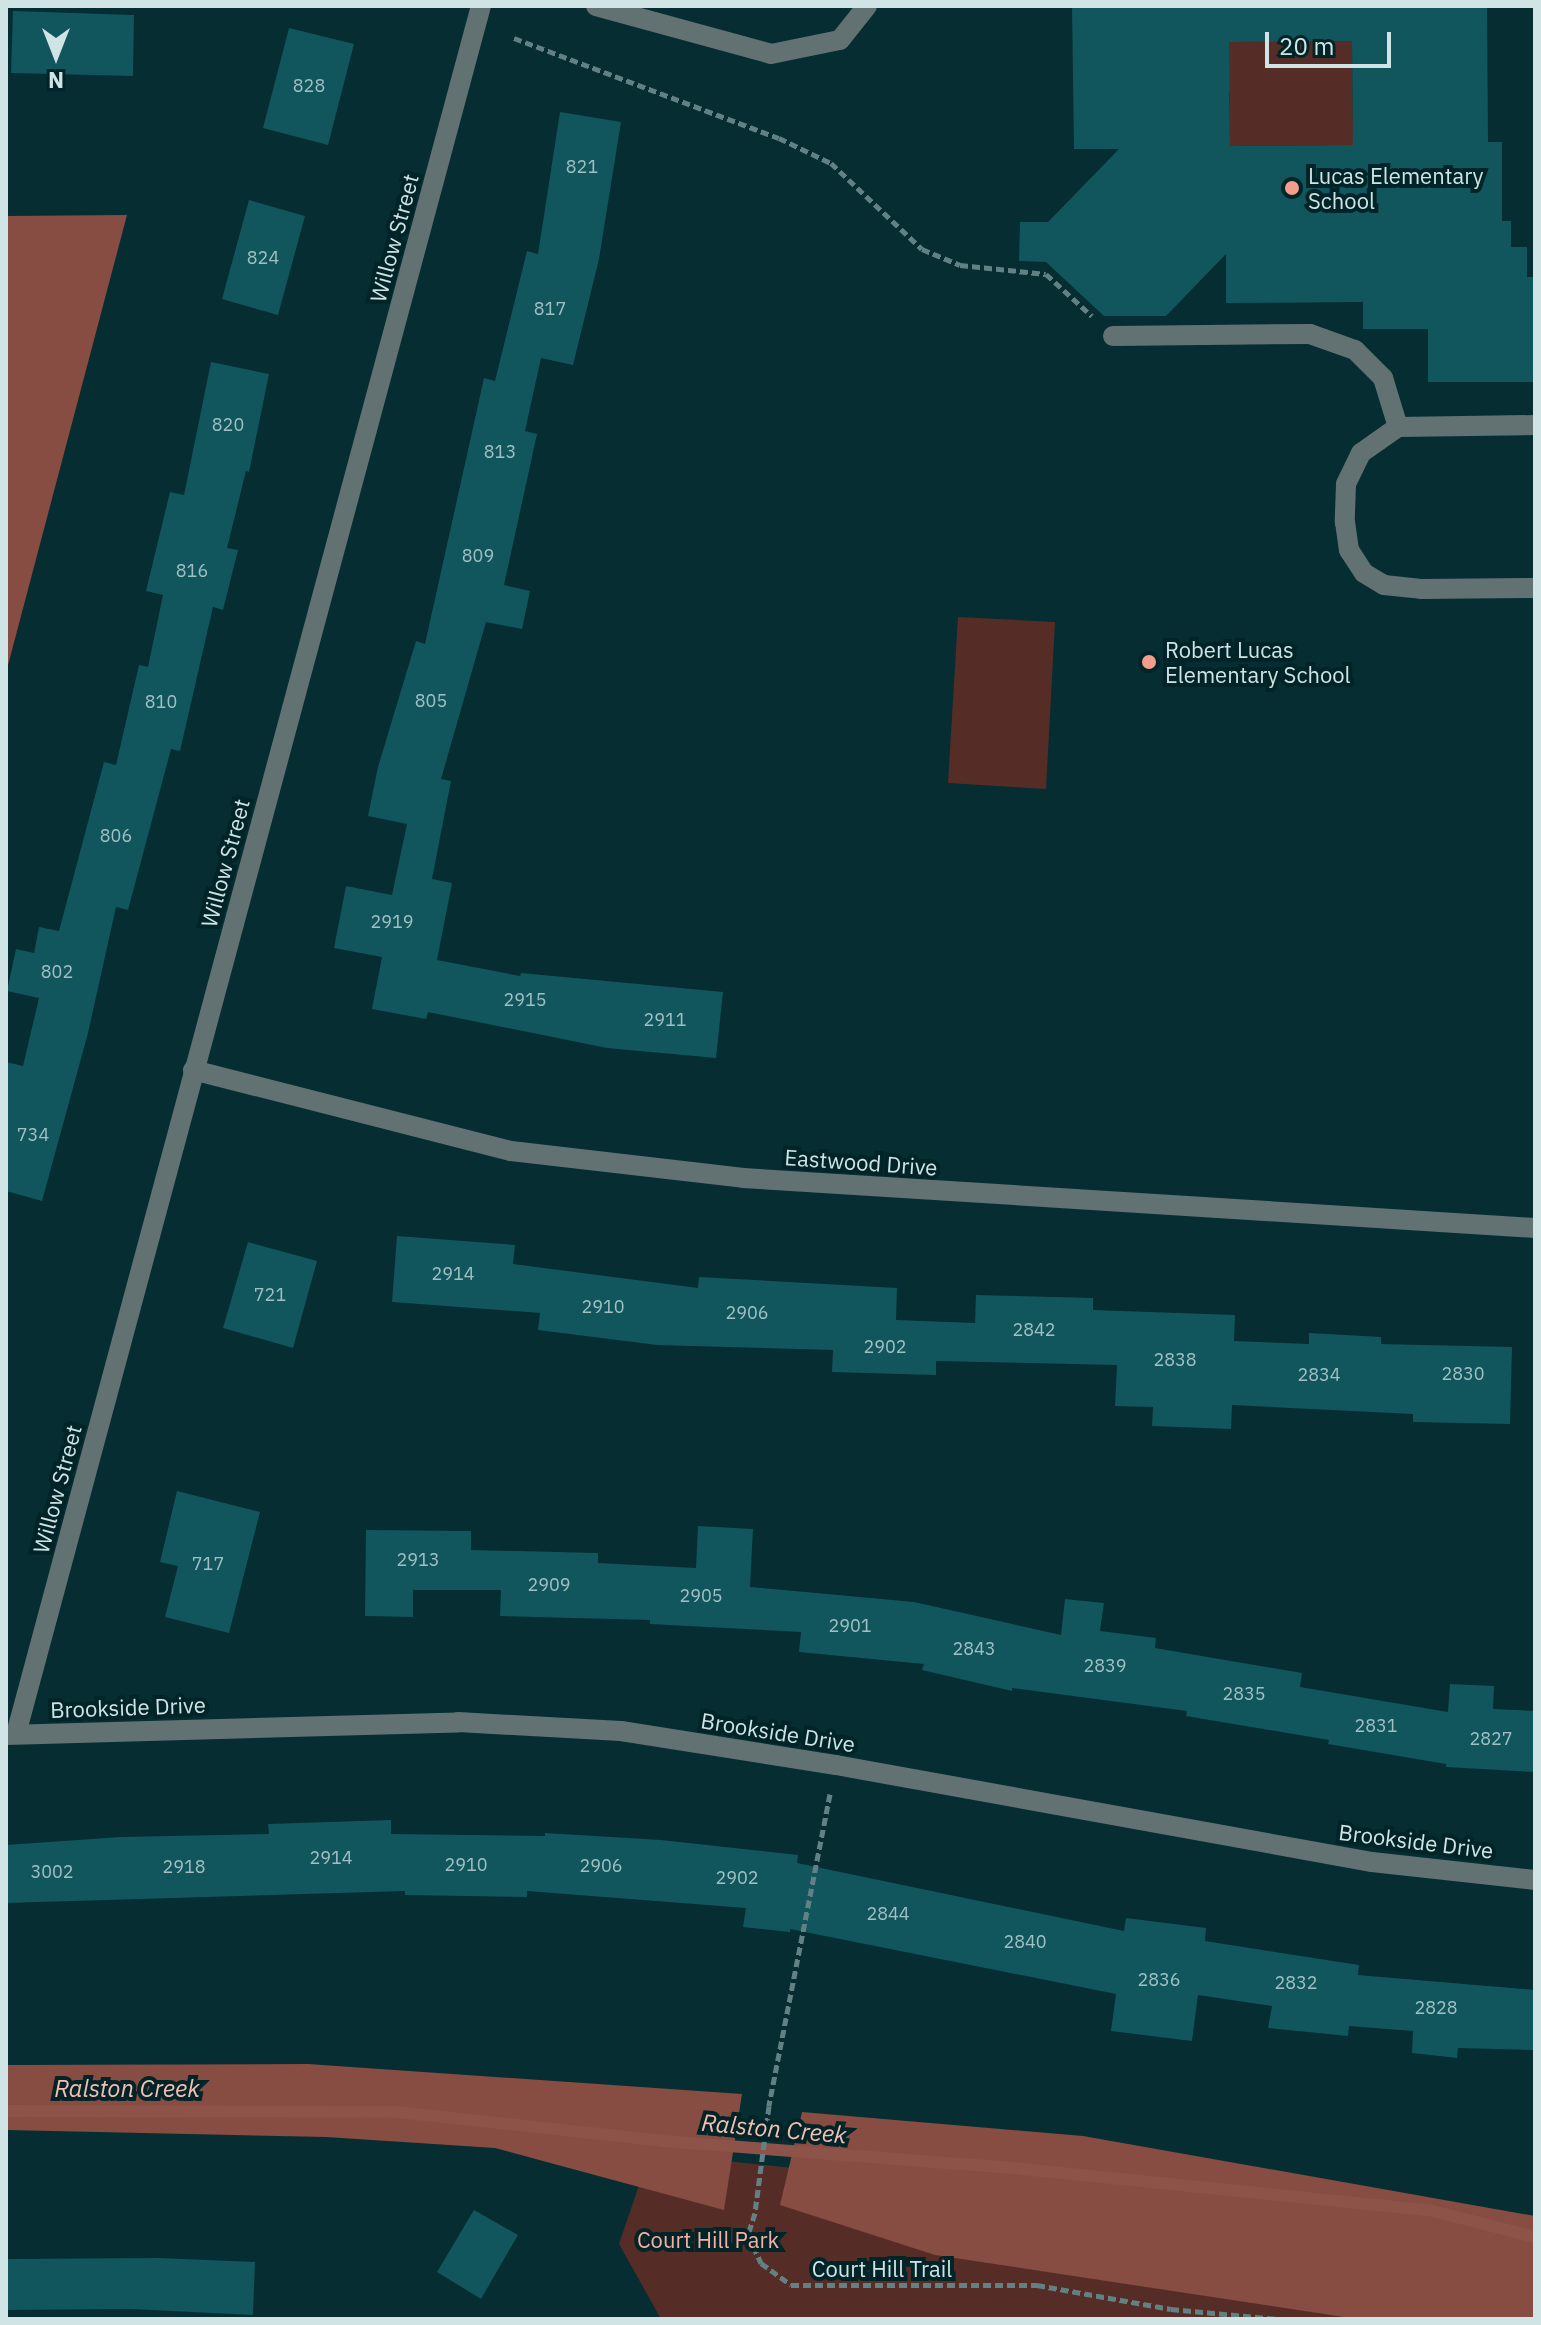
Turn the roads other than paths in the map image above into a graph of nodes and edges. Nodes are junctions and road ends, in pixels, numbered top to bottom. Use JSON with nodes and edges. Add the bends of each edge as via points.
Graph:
{"nodes":[{"id":1,"x":481,"y":6,"type":"edge"},
{"id":2,"x":596,"y":6,"type":"edge"},
{"id":3,"x":867,"y":6,"type":"edge"},
{"id":4,"x":1113,"y":336,"type":"road end"},
{"id":5,"x":1535,"y":425,"type":"edge"},
{"id":6,"x":1398,"y":427,"type":"junction"},
{"id":7,"x":1535,"y":588,"type":"edge"},
{"id":8,"x":193,"y":1070,"type":"junction"},
{"id":9,"x":1535,"y":1228,"type":"edge"},
{"id":10,"x":11,"y":1734,"type":"edge"},
{"id":11,"x":1535,"y":1880,"type":"edge"}],
"edges":[{"from":1,"to":8,"type":"street","name":"Willow Street"},
{"from":2,"to":3,"type":"street","via":[[771,54],[840,40]]},
{"from":4,"to":6,"type":"street","via":[[1310,334],[1355,350],[1383,378]]},
{"from":5,"to":6,"type":"street"},
{"from":6,"to":7,"type":"street","via":[[1361,453],[1346,484],[1349,550],[1364,573],[1384,585],[1421,589]]},
{"from":8,"to":9,"type":"street","name":"Eastwood Drive","via":[[511,1151],[743,1178]]},
{"from":8,"to":10,"type":"street","name":"Willow Street"},
{"from":10,"to":11,"type":"street","name":"Brookside Drive","via":[[458,1722],[621,1731],[1372,1862]]}]}
